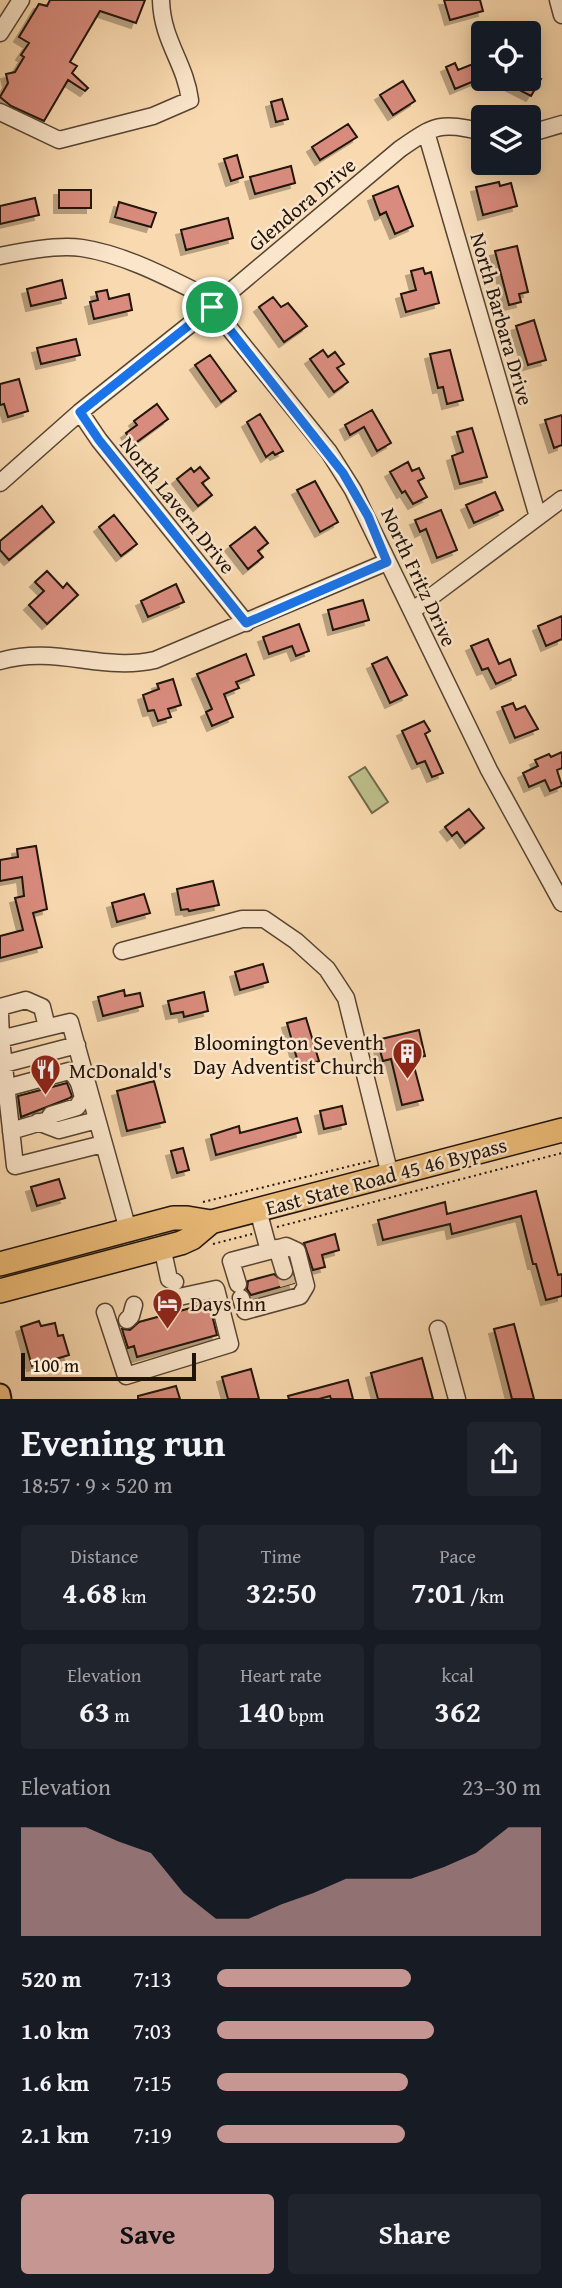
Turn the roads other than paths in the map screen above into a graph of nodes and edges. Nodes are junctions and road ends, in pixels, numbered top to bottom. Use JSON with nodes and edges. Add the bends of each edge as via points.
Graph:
{"nodes":[{"id":1,"x":21,"y":0,"type":"edge"},
{"id":2,"x":162,"y":0,"type":"edge"},
{"id":3,"x":558,"y":0,"type":"edge"},
{"id":4,"x":562,"y":15,"type":"edge"},
{"id":5,"x":0,"y":33,"type":"edge"},
{"id":6,"x":0,"y":112,"type":"edge"},
{"id":7,"x":562,"y":124,"type":"edge"},
{"id":8,"x":471,"y":130,"type":"edge"},
{"id":9,"x":541,"y":130,"type":"edge"},
{"id":10,"x":426,"y":132,"type":"junction"},
{"id":11,"x":0,"y":256,"type":"edge"},
{"id":12,"x":212,"y":307,"type":"junction"},
{"id":13,"x":80,"y":412,"type":"junction"},
{"id":14,"x":0,"y":483,"type":"edge"},
{"id":15,"x":562,"y":499,"type":"edge"},
{"id":16,"x":538,"y":517,"type":"junction"},
{"id":17,"x":387,"y":562,"type":"junction"},
{"id":18,"x":412,"y":611,"type":"junction"},
{"id":19,"x":246,"y":623,"type":"junction"},
{"id":20,"x":0,"y":661,"type":"edge"},
{"id":21,"x":557,"y":881,"type":"edge"},
{"id":22,"x":562,"y":903,"type":"edge"},
{"id":23,"x":122,"y":951,"type":"dead end"},
{"id":24,"x":0,"y":1007,"type":"edge"},
{"id":25,"x":0,"y":1014,"type":"edge"},
{"id":26,"x":47,"y":1027,"type":"junction"},
{"id":27,"x":0,"y":1039,"type":"edge"},
{"id":28,"x":77,"y":1045,"type":"junction"},
{"id":29,"x":30,"y":1057,"type":"junction"},
{"id":30,"x":4,"y":1064,"type":"junction"},
{"id":31,"x":29,"y":1081,"type":"junction"},
{"id":32,"x":6,"y":1088,"type":"junction"},
{"id":33,"x":97,"y":1120,"type":"junction"},
{"id":34,"x":43,"y":1121,"type":"junction"},
{"id":35,"x":562,"y":1130,"type":"edge"},
{"id":36,"x":11,"y":1131,"type":"junction"},
{"id":37,"x":103,"y":1144,"type":"junction"},
{"id":38,"x":388,"y":1166,"type":"junction"},
{"id":39,"x":261,"y":1220,"type":"junction"},
{"id":40,"x":208,"y":1223,"type":"junction"},
{"id":41,"x":128,"y":1230,"type":"junction"},
{"id":42,"x":166,"y":1247,"type":"junction"},
{"id":43,"x":273,"y":1250,"type":"junction"},
{"id":44,"x":0,"y":1264,"type":"edge"},
{"id":45,"x":288,"y":1285,"type":"junction"},
{"id":46,"x":0,"y":1291,"type":"edge"},
{"id":47,"x":134,"y":1305,"type":"dead end"},
{"id":48,"x":438,"y":1329,"type":"dead end"},
{"id":49,"x":0,"y":1394,"type":"edge"},
{"id":50,"x":1,"y":1399,"type":"edge"},
{"id":51,"x":457,"y":1399,"type":"edge"}],
"edges":[{"from":1,"to":5,"type":"street"},
{"from":2,"to":6,"type":"street","via":[[162,18],[188,81],[190,100],[153,116],[59,140]]},
{"from":3,"to":4,"type":"street"},
{"from":7,"to":9,"type":"street"},
{"from":8,"to":10,"type":"street","name":"Glendora Drive","via":[[445,125]]},
{"from":10,"to":12,"type":"street","name":"Glendora Drive"},
{"from":10,"to":16,"type":"street","name":"North Barbara Drive"},
{"from":11,"to":12,"type":"street","name":"North Fritz Drive","via":[[81,247],[200,293]]},
{"from":12,"to":13,"type":"street","name":"Glendora Drive"},
{"from":12,"to":17,"type":"street","name":"North Fritz Drive","via":[[343,473]]},
{"from":13,"to":14,"type":"street","name":"Glendora Drive"},
{"from":13,"to":19,"type":"street","name":"North Lavern Drive"},
{"from":15,"to":16,"type":"street"},
{"from":16,"to":18,"type":"street"},
{"from":17,"to":18,"type":"street","name":"North Fritz Drive"},
{"from":17,"to":19,"type":"street"},
{"from":18,"to":21,"type":"street","name":"North Fritz Drive","via":[[532,851]]},
{"from":19,"to":20,"type":"street","via":[[141,663],[50,654]]},
{"from":21,"to":22,"type":"street","name":"North Fritz Drive"},
{"from":23,"to":38,"type":"street","via":[[242,919],[264,919],[296,941],[327,969],[346,998]]},
{"from":24,"to":26,"type":"street","via":[[26,1000],[42,1007]]},
{"from":25,"to":27,"type":"street"},
{"from":26,"to":27,"type":"street"},
{"from":26,"to":28,"type":"street","via":[[70,1021]]},
{"from":27,"to":30,"type":"street"},
{"from":28,"to":29,"type":"street"},
{"from":28,"to":33,"type":"street"},
{"from":29,"to":30,"type":"street"},
{"from":29,"to":31,"type":"street"},
{"from":30,"to":32,"type":"street"},
{"from":31,"to":32,"type":"street"},
{"from":31,"to":34,"type":"street","via":[[69,1071],[79,1082],[83,1098],[77,1107]]},
{"from":32,"to":36,"type":"street"},
{"from":33,"to":34,"type":"street","via":[[60,1130]]},
{"from":33,"to":37,"type":"street"},
{"from":34,"to":36,"type":"street"},
{"from":35,"to":38,"type":"highway","name":"East State Road 45 46 Bypass"},
{"from":36,"to":37,"type":"street","via":[[15,1166]]},
{"from":37,"to":41,"type":"street"},
{"from":38,"to":39,"type":"highway","name":"East State Road 45 46 Bypass"},
{"from":39,"to":40,"type":"highway","name":"East State Road 45 46 Bypass"},
{"from":39,"to":43,"type":"street"},
{"from":40,"to":41,"type":"highway","name":"East State Road 45 46 Bypass","via":[[177,1218]]},
{"from":40,"to":42,"type":"highway","name":"East State Road 45 46 Bypass","via":[[190,1240]]},
{"from":41,"to":44,"type":"highway","name":"East State Road 45 46 Bypass"},
{"from":42,"to":46,"type":"highway","name":"East State Road 45 46 Bypass"},
{"from":42,"to":47,"type":"street","via":[[169,1279],[177,1289],[216,1289],[230,1344],[126,1376],[114,1321],[131,1316]]},
{"from":43,"to":45,"type":"street"},
{"from":43,"to":45,"type":"street","via":[[286,1246],[297,1251],[306,1286],[300,1296]]},
{"from":43,"to":45,"type":"street","via":[[231,1261],[245,1311]]},
{"from":48,"to":51,"type":"street"},
{"from":49,"to":50,"type":"main road"}]}
